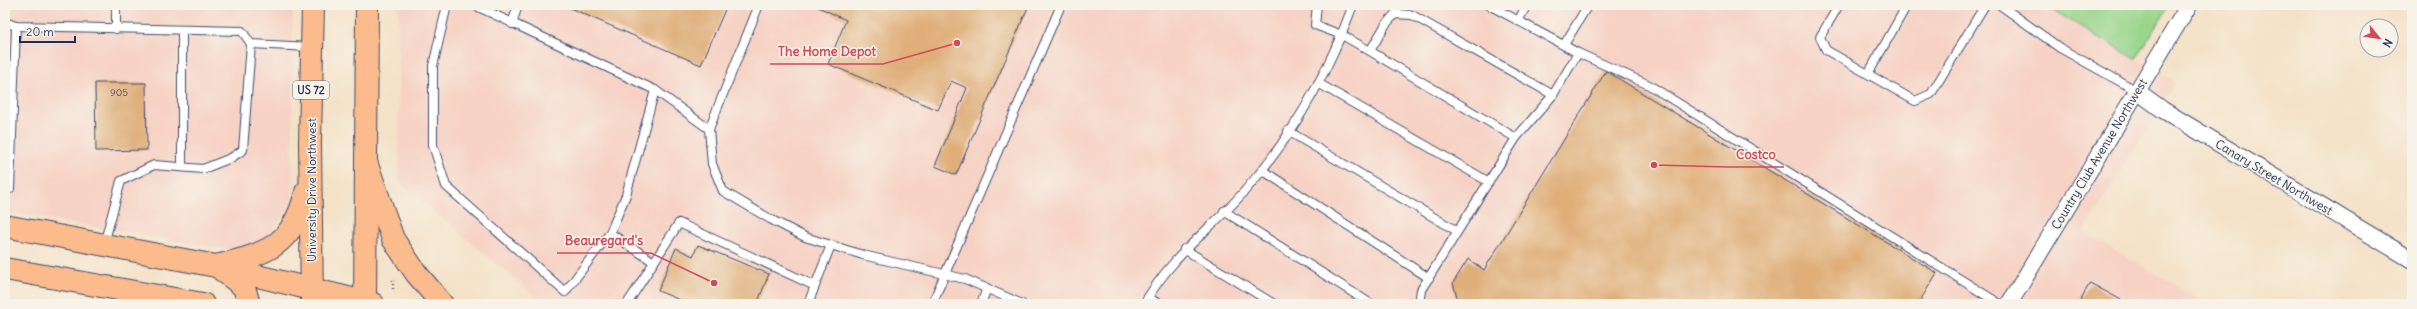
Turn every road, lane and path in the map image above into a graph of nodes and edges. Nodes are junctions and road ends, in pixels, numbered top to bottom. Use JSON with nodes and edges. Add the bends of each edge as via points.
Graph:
{"nodes":[{"id":1,"x":116,"y":5,"type":"edge"},
{"id":2,"x":313,"y":5,"type":"edge"},
{"id":3,"x":367,"y":5,"type":"edge"},
{"id":4,"x":447,"y":5,"type":"edge"},
{"id":5,"x":474,"y":5,"type":"edge"},
{"id":6,"x":518,"y":5,"type":"edge"},
{"id":7,"x":759,"y":5,"type":"edge"},
{"id":8,"x":1061,"y":5,"type":"edge"},
{"id":9,"x":1317,"y":5,"type":"edge"},
{"id":10,"x":1353,"y":5,"type":"edge"},
{"id":11,"x":1488,"y":5,"type":"edge"},
{"id":12,"x":1527,"y":5,"type":"edge"},
{"id":13,"x":1588,"y":5,"type":"edge"},
{"id":14,"x":1839,"y":5,"type":"edge"},
{"id":15,"x":1907,"y":5,"type":"edge"},
{"id":16,"x":1985,"y":5,"type":"edge"},
{"id":17,"x":2000,"y":5,"type":"edge"},
{"id":18,"x":2189,"y":5,"type":"edge"},
{"id":19,"x":1518,"y":21,"type":"junction"},
{"id":20,"x":5,"y":22,"type":"edge"},
{"id":21,"x":512,"y":24,"type":"junction"},
{"id":22,"x":16,"y":26,"type":"junction"},
{"id":23,"x":116,"y":29,"type":"junction"},
{"id":24,"x":182,"y":30,"type":"junction"},
{"id":25,"x":1342,"y":36,"type":"junction"},
{"id":26,"x":251,"y":44,"type":"junction"},
{"id":27,"x":1564,"y":45,"type":"junction"},
{"id":28,"x":312,"y":48,"type":"junction"},
{"id":29,"x":1370,"y":51,"type":"junction"},
{"id":30,"x":1578,"y":54,"type":"junction"},
{"id":31,"x":1868,"y":74,"type":"junction"},
{"id":32,"x":1318,"y":83,"type":"junction"},
{"id":33,"x":655,"y":90,"type":"junction"},
{"id":34,"x":2137,"y":91,"type":"junction"},
{"id":35,"x":1553,"y":95,"type":"junction"},
{"id":36,"x":709,"y":129,"type":"junction"},
{"id":37,"x":1288,"y":131,"type":"junction"},
{"id":38,"x":1516,"y":138,"type":"junction"},
{"id":39,"x":366,"y":162,"type":"junction"},
{"id":40,"x":182,"y":167,"type":"junction"},
{"id":41,"x":1262,"y":170,"type":"junction"},
{"id":42,"x":310,"y":176,"type":"junction"},
{"id":43,"x":1489,"y":182,"type":"junction"},
{"id":44,"x":5,"y":189,"type":"edge"},
{"id":45,"x":1224,"y":211,"type":"junction"},
{"id":46,"x":5,"y":226,"type":"edge"},
{"id":47,"x":1457,"y":231,"type":"junction"},
{"id":48,"x":610,"y":233,"type":"junction"},
{"id":49,"x":103,"y":244,"type":"junction"},
{"id":50,"x":831,"y":245,"type":"junction"},
{"id":51,"x":1184,"y":249,"type":"junction"},
{"id":52,"x":2412,"y":260,"type":"edge"},
{"id":53,"x":654,"y":262,"type":"junction"},
{"id":54,"x":216,"y":266,"type":"junction"},
{"id":55,"x":5,"y":269,"type":"edge"},
{"id":56,"x":945,"y":274,"type":"junction"},
{"id":57,"x":1429,"y":278,"type":"junction"},
{"id":58,"x":816,"y":286,"type":"junction"},
{"id":59,"x":987,"y":288,"type":"junction"},
{"id":60,"x":312,"y":296,"type":"edge"},
{"id":61,"x":1146,"y":301,"type":"edge"},
{"id":62,"x":199,"y":303,"type":"edge"},
{"id":63,"x":368,"y":303,"type":"edge"},
{"id":64,"x":249,"y":304,"type":"edge"},
{"id":65,"x":442,"y":304,"type":"edge"},
{"id":66,"x":627,"y":304,"type":"edge"},
{"id":67,"x":808,"y":304,"type":"edge"},
{"id":68,"x":932,"y":304,"type":"edge"},
{"id":69,"x":981,"y":304,"type":"edge"},
{"id":70,"x":1022,"y":304,"type":"edge"},
{"id":71,"x":1159,"y":304,"type":"edge"},
{"id":72,"x":1274,"y":304,"type":"edge"},
{"id":73,"x":1371,"y":304,"type":"edge"},
{"id":74,"x":1419,"y":304,"type":"edge"},
{"id":75,"x":2000,"y":304,"type":"edge"},
{"id":76,"x":2009,"y":304,"type":"edge"}],
"edges":[{"from":1,"to":23,"type":"lane"},
{"from":2,"to":28,"type":"main road","name":"University Drive Northwest","number":"US 72"},
{"from":3,"to":39,"type":"main road"},
{"from":4,"to":48,"type":"lane","via":[[434,66],[432,145],[446,186],[565,292]]},
{"from":5,"to":21,"type":"lane"},
{"from":6,"to":21,"type":"lane"},
{"from":7,"to":36,"type":"lane"},
{"from":8,"to":56,"type":"lane"},
{"from":9,"to":25,"type":"lane","via":[[1315,25]]},
{"from":10,"to":25,"type":"lane"},
{"from":11,"to":19,"type":"lane"},
{"from":12,"to":19,"type":"lane"},
{"from":13,"to":27,"type":"lane"},
{"from":14,"to":31,"type":"lane","via":[[1820,37],[1826,50]]},
{"from":15,"to":31,"type":"lane"},
{"from":16,"to":31,"type":"lane","via":[[1931,94],[1915,102]]},
{"from":17,"to":34,"type":"lane","via":[[2060,48]]},
{"from":18,"to":34,"type":"street","name":"Country Club Avenue Northwest"},
{"from":19,"to":27,"type":"lane"},
{"from":20,"to":22,"type":"lane"},
{"from":21,"to":33,"type":"lane"},
{"from":22,"to":23,"type":"lane"},
{"from":22,"to":44,"type":"lane","via":[[10,189]]},
{"from":23,"to":24,"type":"lane"},
{"from":24,"to":26,"type":"lane","via":[[242,31]]},
{"from":24,"to":40,"type":"lane"},
{"from":25,"to":29,"type":"lane"},
{"from":25,"to":32,"type":"lane"},
{"from":26,"to":28,"type":"lane"},
{"from":26,"to":40,"type":"lane","via":[[243,150],[231,158],[203,169]]},
{"from":27,"to":30,"type":"lane"},
{"from":28,"to":42,"type":"main road","name":"University Drive Northwest","number":"US 72"},
{"from":29,"to":35,"type":"lane","via":[[1394,14],[1412,15]]},
{"from":29,"to":38,"type":"lane"},
{"from":30,"to":35,"type":"lane"},
{"from":30,"to":75,"type":"lane","via":[[1649,85]]},
{"from":32,"to":37,"type":"lane"},
{"from":32,"to":43,"type":"lane"},
{"from":33,"to":36,"type":"lane"},
{"from":33,"to":48,"type":"lane","via":[[626,195]]},
{"from":34,"to":52,"type":"street","name":"Canary Street Northwest","via":[[2163,110]]},
{"from":34,"to":76,"type":"street","name":"Country Club Avenue Northwest"},
{"from":35,"to":38,"type":"lane"},
{"from":36,"to":50,"type":"lane","via":[[712,164],[723,191],[770,219],[806,237]]},
{"from":37,"to":41,"type":"lane"},
{"from":37,"to":47,"type":"lane"},
{"from":38,"to":43,"type":"lane"},
{"from":39,"to":63,"type":"main road"},
{"from":39,"to":65,"type":"main road","via":[[393,239],[416,273]]},
{"from":40,"to":49,"type":"lane","via":[[154,165],[121,180]]},
{"from":41,"to":45,"type":"lane"},
{"from":41,"to":57,"type":"lane"},
{"from":42,"to":54,"type":"main road","via":[[296,220],[274,247],[254,257]]},
{"from":42,"to":60,"type":"main road","name":"University Drive Northwest","number":"US 72"},
{"from":43,"to":47,"type":"lane"},
{"from":45,"to":51,"type":"lane"},
{"from":45,"to":73,"type":"lane"},
{"from":46,"to":49,"type":"main road"},
{"from":47,"to":57,"type":"lane"},
{"from":48,"to":53,"type":"lane"},
{"from":49,"to":54,"type":"main road"},
{"from":50,"to":56,"type":"lane"},
{"from":50,"to":58,"type":"lane"},
{"from":51,"to":61,"type":"lane","via":[[1165,271]]},
{"from":51,"to":72,"type":"lane"},
{"from":53,"to":58,"type":"lane","via":[[679,223]]},
{"from":53,"to":66,"type":"lane"},
{"from":54,"to":60,"type":"main road"},
{"from":54,"to":64,"type":"main road","via":[[244,287]]},
{"from":55,"to":62,"type":"main road"},
{"from":56,"to":59,"type":"lane"},
{"from":56,"to":68,"type":"lane"},
{"from":57,"to":74,"type":"lane","via":[[1422,290]]},
{"from":58,"to":67,"type":"lane"},
{"from":59,"to":69,"type":"lane"},
{"from":59,"to":70,"type":"lane"},
{"from":60,"to":63,"type":"main road"},
{"from":61,"to":71,"type":"lane"}]}
